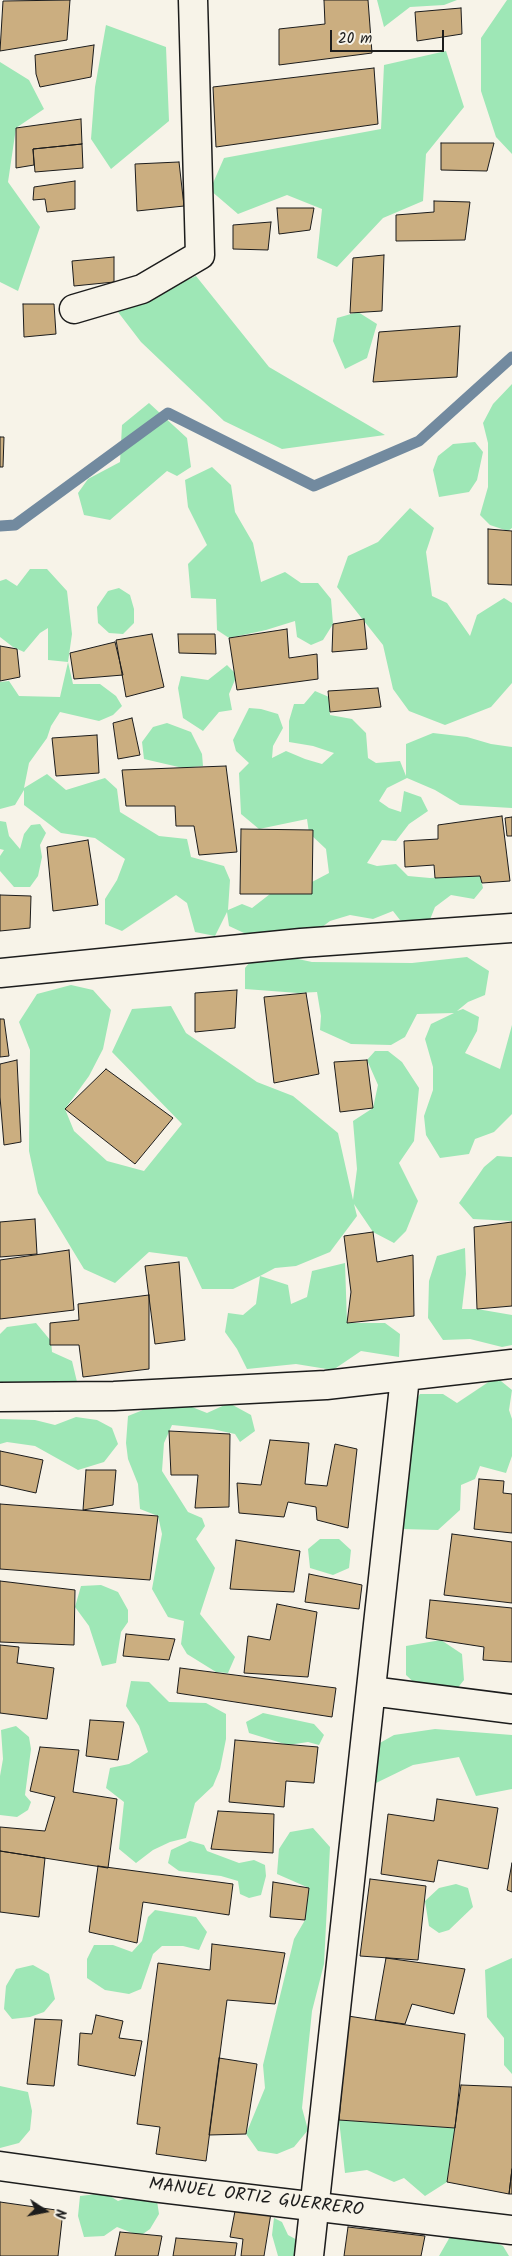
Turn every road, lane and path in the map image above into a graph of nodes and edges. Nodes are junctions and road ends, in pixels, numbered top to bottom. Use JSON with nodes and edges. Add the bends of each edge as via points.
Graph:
{"nodes":[{"id":1,"x":193,"y":0,"type":"edge"},
{"id":2,"x":74,"y":309,"type":"dead end"},
{"id":3,"x":512,"y":928,"type":"edge"},
{"id":4,"x":0,"y":972,"type":"edge"},
{"id":5,"x":512,"y":1364,"type":"edge"},
{"id":6,"x":405,"y":1377,"type":"junction"},
{"id":7,"x":0,"y":1397,"type":"edge"},
{"id":8,"x":371,"y":1691,"type":"junction"},
{"id":9,"x":512,"y":1710,"type":"edge"},
{"id":10,"x":0,"y":2166,"type":"edge"},
{"id":11,"x":314,"y":2207,"type":"junction"},
{"id":12,"x":512,"y":2230,"type":"edge"},
{"id":13,"x":308,"y":2256,"type":"edge"}],
"edges":[{"from":1,"to":2,"type":"street","via":[[200,255],[142,288]]},
{"from":3,"to":4,"type":"street"},
{"from":5,"to":6,"type":"street"},
{"from":6,"to":7,"type":"street","via":[[248,1390]]},
{"from":6,"to":8,"type":"street"},
{"from":8,"to":9,"type":"street"},
{"from":8,"to":11,"type":"street"},
{"from":10,"to":11,"type":"street","name":"MANUEL ORTIZ GUERRERO"},
{"from":11,"to":12,"type":"street","name":"MANUEL ORTIZ GUERRERO"},
{"from":11,"to":13,"type":"street"}]}
